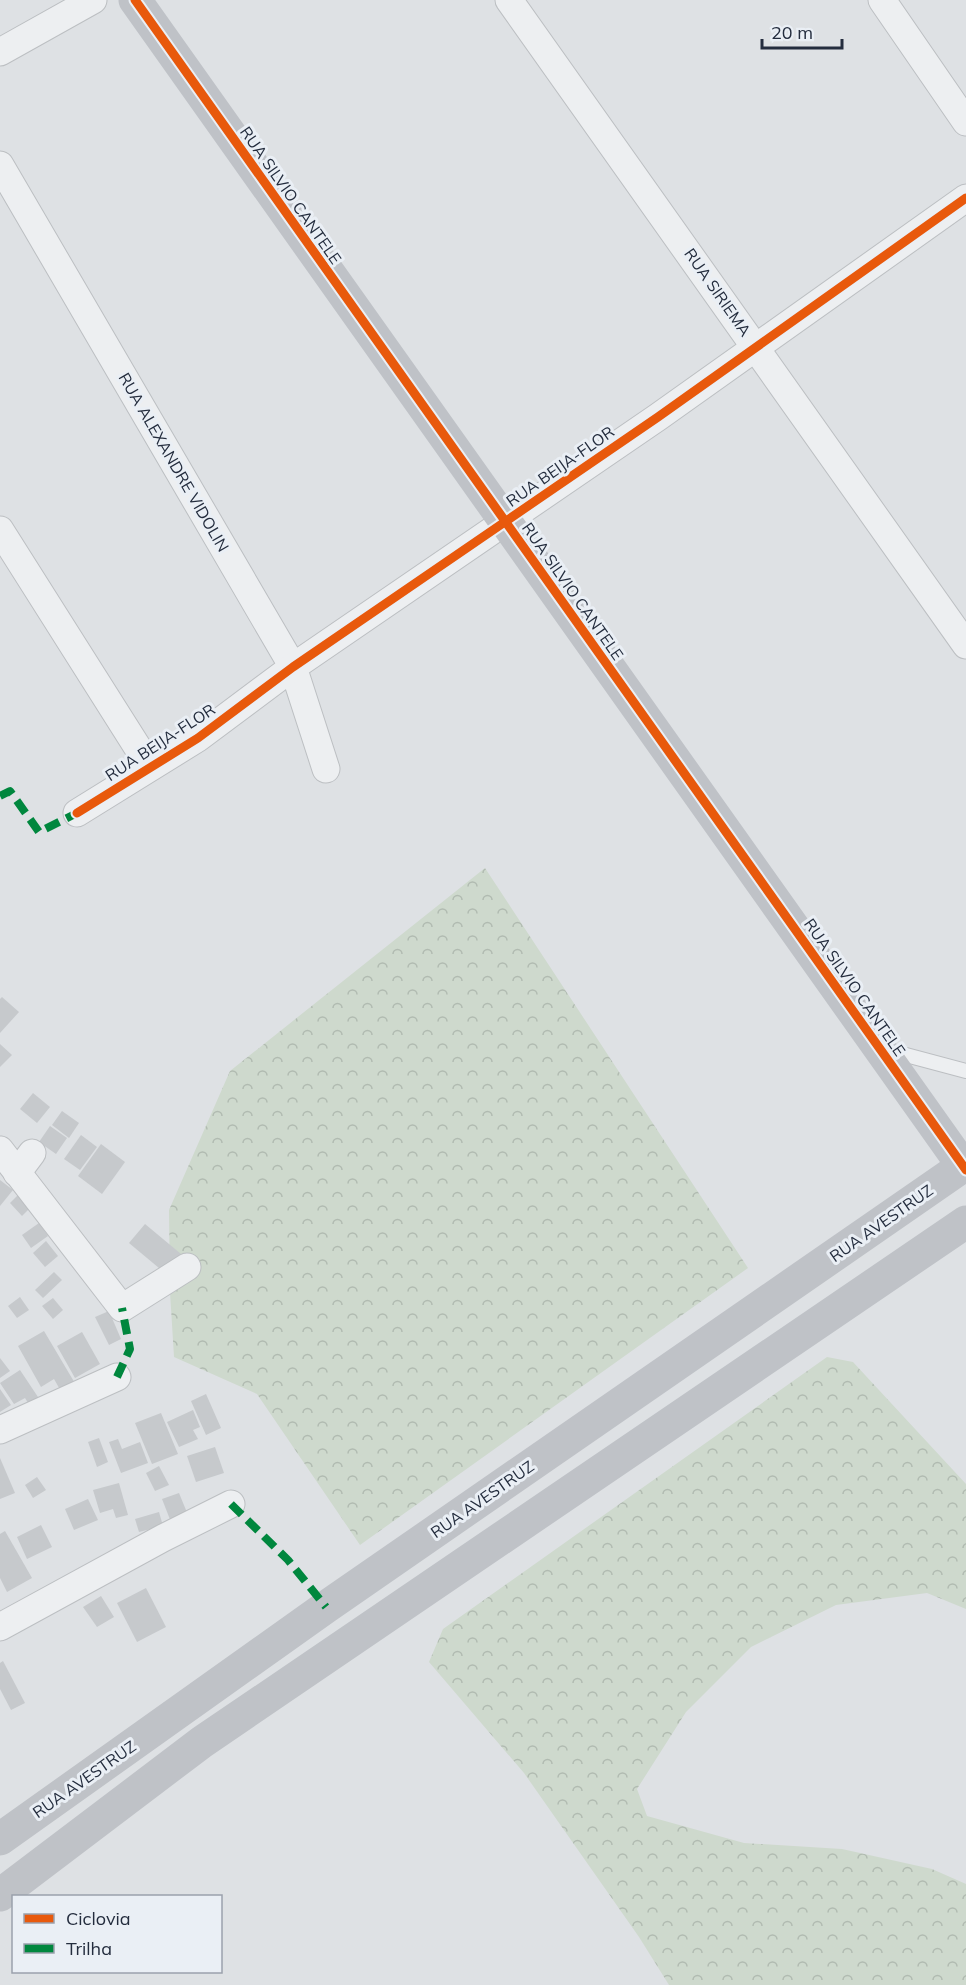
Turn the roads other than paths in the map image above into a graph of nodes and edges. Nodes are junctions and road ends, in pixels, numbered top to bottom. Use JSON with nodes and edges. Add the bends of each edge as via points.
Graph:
{"nodes":[{"id":1,"x":93,"y":0,"type":"edge"},
{"id":2,"x":135,"y":0,"type":"edge"},
{"id":3,"x":509,"y":0,"type":"edge"},
{"id":4,"x":882,"y":0,"type":"edge"},
{"id":5,"x":0,"y":52,"type":"edge"},
{"id":6,"x":966,"y":122,"type":"edge"},
{"id":7,"x":0,"y":165,"type":"edge"},
{"id":8,"x":966,"y":198,"type":"edge"},
{"id":9,"x":757,"y":347,"type":"junction"},
{"id":10,"x":506,"y":522,"type":"junction"},
{"id":11,"x":0,"y":530,"type":"edge"},
{"id":12,"x":966,"y":645,"type":"edge"},
{"id":13,"x":293,"y":667,"type":"junction"},
{"id":14,"x":150,"y":767,"type":"junction"},
{"id":15,"x":326,"y":769,"type":"dead end"},
{"id":16,"x":77,"y":813,"type":"dead end"},
{"id":17,"x":886,"y":1058,"type":"junction"},
{"id":18,"x":966,"y":1071,"type":"edge"},
{"id":19,"x":0,"y":1150,"type":"edge"},
{"id":20,"x":965,"y":1167,"type":"edge"},
{"id":21,"x":966,"y":1222,"type":"edge"},
{"id":22,"x":187,"y":1267,"type":"dead end"},
{"id":23,"x":117,"y":1377,"type":"dead end"},
{"id":24,"x":0,"y":1430,"type":"edge"},
{"id":25,"x":231,"y":1504,"type":"dead end"},
{"id":26,"x":0,"y":1628,"type":"edge"},
{"id":27,"x":0,"y":1839,"type":"edge"},
{"id":28,"x":0,"y":1895,"type":"edge"}],
"edges":[{"from":1,"to":5,"type":"street"},
{"from":2,"to":10,"type":"main road","name":"RUA SILVIO CANTELE"},
{"from":3,"to":9,"type":"street","name":"RUA SIRIEMA"},
{"from":4,"to":6,"type":"street"},
{"from":7,"to":13,"type":"street","name":"RUA ALEXANDRE VIDOLIN"},
{"from":8,"to":9,"type":"street","name":"RUA BEIJA-FLOR"},
{"from":9,"to":10,"type":"street","name":"RUA BEIJA-FLOR"},
{"from":9,"to":12,"type":"street","name":"RUA SIRIEMA"},
{"from":10,"to":13,"type":"street","name":"RUA BEIJA-FLOR"},
{"from":10,"to":17,"type":"main road","name":"RUA SILVIO CANTELE"},
{"from":11,"to":14,"type":"street"},
{"from":13,"to":14,"type":"street","name":"RUA BEIJA-FLOR","via":[[198,738]]},
{"from":13,"to":15,"type":"street","name":"RUA ALEXANDRE VIDOLIN"},
{"from":14,"to":16,"type":"street","name":"RUA BEIJA-FLOR"},
{"from":17,"to":18,"type":"lane","via":[[906,1055]]},
{"from":17,"to":20,"type":"main road","name":"RUA SILVIO CANTELE"},
{"from":19,"to":22,"type":"street","via":[[25,1163],[122,1308]]},
{"from":20,"to":27,"type":"main road","name":"RUA AVESTRUZ","via":[[326,1607]]},
{"from":21,"to":28,"type":"main road","via":[[202,1742]]},
{"from":23,"to":24,"type":"street"},
{"from":25,"to":26,"type":"street"}]}
